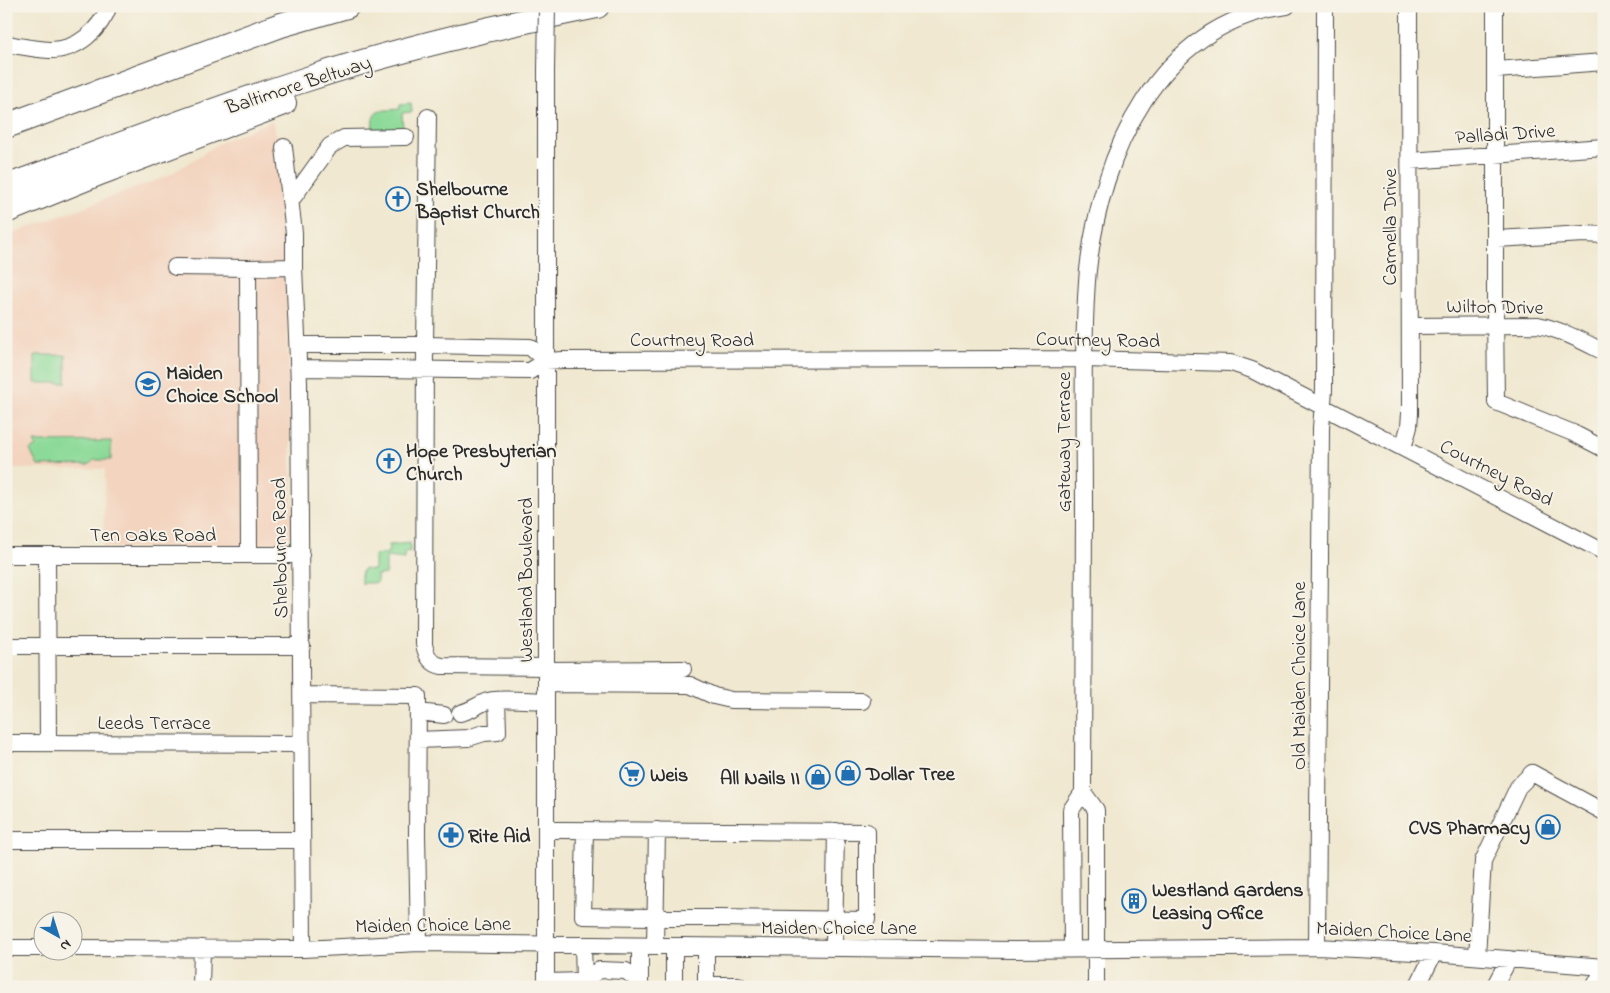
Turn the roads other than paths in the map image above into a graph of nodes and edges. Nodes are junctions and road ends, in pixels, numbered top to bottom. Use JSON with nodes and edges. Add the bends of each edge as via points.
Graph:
{"nodes":[{"id":1,"x":109,"y":6,"type":"edge"},
{"id":2,"x":347,"y":6,"type":"edge"},
{"id":3,"x":546,"y":6,"type":"edge"},
{"id":4,"x":597,"y":6,"type":"edge"},
{"id":5,"x":1287,"y":6,"type":"edge"},
{"id":6,"x":1325,"y":6,"type":"edge"},
{"id":7,"x":1410,"y":6,"type":"edge"},
{"id":8,"x":1496,"y":6,"type":"edge"},
{"id":9,"x":6,"y":44,"type":"edge"},
{"id":10,"x":1604,"y":62,"type":"edge"},
{"id":11,"x":352,"y":65,"type":"junction"},
{"id":12,"x":1496,"y":70,"type":"junction"},
{"id":13,"x":428,"y":117,"type":"dead end"},
{"id":14,"x":6,"y":126,"type":"edge"},
{"id":15,"x":406,"y":137,"type":"dead end"},
{"id":16,"x":1604,"y":146,"type":"edge"},
{"id":17,"x":284,"y":147,"type":"dead end"},
{"id":18,"x":1495,"y":155,"type":"junction"},
{"id":19,"x":1410,"y":161,"type":"junction"},
{"id":20,"x":6,"y":187,"type":"edge"},
{"id":21,"x":292,"y":199,"type":"junction"},
{"id":22,"x":6,"y":211,"type":"edge"},
{"id":23,"x":1604,"y":235,"type":"edge"},
{"id":24,"x":1496,"y":239,"type":"junction"},
{"id":25,"x":175,"y":267,"type":"dead end"},
{"id":26,"x":294,"y":267,"type":"junction"},
{"id":27,"x":248,"y":268,"type":"junction"},
{"id":28,"x":1495,"y":325,"type":"junction"},
{"id":29,"x":1410,"y":326,"type":"junction"},
{"id":30,"x":298,"y":345,"type":"junction"},
{"id":31,"x":425,"y":345,"type":"junction"},
{"id":32,"x":1604,"y":352,"type":"edge"},
{"id":33,"x":1084,"y":359,"type":"junction"},
{"id":34,"x":546,"y":360,"type":"junction"},
{"id":35,"x":299,"y":368,"type":"junction"},
{"id":36,"x":425,"y":371,"type":"junction"},
{"id":37,"x":1322,"y":406,"type":"junction"},
{"id":38,"x":1403,"y":448,"type":"junction"},
{"id":39,"x":1604,"y":449,"type":"edge"},
{"id":40,"x":1604,"y":552,"type":"edge"},
{"id":41,"x":47,"y":555,"type":"junction"},
{"id":42,"x":249,"y":555,"type":"junction"},
{"id":43,"x":301,"y":555,"type":"junction"},
{"id":44,"x":6,"y":556,"type":"edge"},
{"id":45,"x":6,"y":646,"type":"edge"},
{"id":46,"x":47,"y":646,"type":"junction"},
{"id":47,"x":302,"y":646,"type":"junction"},
{"id":48,"x":683,"y":669,"type":"dead end"},
{"id":49,"x":546,"y":674,"type":"junction"},
{"id":50,"x":302,"y":695,"type":"junction"},
{"id":51,"x":497,"y":700,"type":"junction"},
{"id":52,"x":546,"y":701,"type":"junction"},
{"id":53,"x":862,"y":701,"type":"dead end"},
{"id":54,"x":418,"y":712,"type":"junction"},
{"id":55,"x":418,"y":740,"type":"junction"},
{"id":56,"x":6,"y":743,"type":"edge"},
{"id":57,"x":48,"y":744,"type":"junction"},
{"id":58,"x":302,"y":744,"type":"junction"},
{"id":59,"x":1083,"y":792,"type":"junction"},
{"id":60,"x":1604,"y":812,"type":"edge"},
{"id":61,"x":546,"y":830,"type":"junction"},
{"id":62,"x":585,"y":830,"type":"junction"},
{"id":63,"x":657,"y":830,"type":"junction"},
{"id":64,"x":836,"y":831,"type":"junction"},
{"id":65,"x":6,"y":840,"type":"edge"},
{"id":66,"x":302,"y":840,"type":"junction"},
{"id":67,"x":656,"y":917,"type":"junction"},
{"id":68,"x":834,"y":920,"type":"junction"},
{"id":69,"x":419,"y":943,"type":"junction"},
{"id":70,"x":546,"y":944,"type":"junction"},
{"id":71,"x":583,"y":945,"type":"junction"},
{"id":72,"x":648,"y":946,"type":"junction"},
{"id":73,"x":674,"y":947,"type":"junction"},
{"id":74,"x":706,"y":947,"type":"junction"},
{"id":75,"x":1316,"y":947,"type":"junction"},
{"id":76,"x":6,"y":948,"type":"edge"},
{"id":77,"x":32,"y":948,"type":"edge"},
{"id":78,"x":82,"y":948,"type":"edge"},
{"id":79,"x":202,"y":948,"type":"junction"},
{"id":80,"x":834,"y":948,"type":"junction"},
{"id":81,"x":303,"y":949,"type":"junction"},
{"id":82,"x":1072,"y":949,"type":"junction"},
{"id":83,"x":1096,"y":949,"type":"junction"},
{"id":84,"x":1434,"y":953,"type":"junction"},
{"id":85,"x":1477,"y":956,"type":"junction"},
{"id":86,"x":1508,"y":959,"type":"junction"},
{"id":87,"x":1604,"y":967,"type":"edge"},
{"id":88,"x":1604,"y":974,"type":"edge"},
{"id":89,"x":546,"y":985,"type":"edge"},
{"id":90,"x":586,"y":985,"type":"edge"},
{"id":91,"x":637,"y":985,"type":"edge"},
{"id":92,"x":706,"y":986,"type":"edge"},
{"id":93,"x":201,"y":987,"type":"edge"},
{"id":94,"x":674,"y":987,"type":"edge"},
{"id":95,"x":738,"y":987,"type":"edge"},
{"id":96,"x":1096,"y":987,"type":"edge"},
{"id":97,"x":1417,"y":987,"type":"edge"},
{"id":98,"x":1494,"y":987,"type":"edge"},
{"id":99,"x":1597,"y":987,"type":"edge"}],
"edges":[{"from":1,"to":9,"type":"street","via":[[98,27],[76,44],[51,50]]},
{"from":2,"to":14,"type":"highway","via":[[281,25]]},
{"from":3,"to":34,"type":"street","name":"Westland Boulevard","bridge":true},
{"from":4,"to":11,"type":"highway","name":"Baltimore Beltway","via":[[514,22]]},
{"from":5,"to":33,"type":"street","name":"Gateway Terrace","via":[[1253,13],[1208,34],[1168,68],[1136,112],[1117,150],[1092,242]]},
{"from":6,"to":37,"type":"street","name":"Old Maiden Choice Lane"},
{"from":7,"to":19,"type":"street","name":"Carmella Drive"},
{"from":8,"to":12,"type":"street"},
{"from":10,"to":12,"type":"street"},
{"from":11,"to":20,"type":"highway","name":"Baltimore Beltway","via":[[301,80]]},
{"from":11,"to":22,"type":"highway","via":[[304,96]]},
{"from":12,"to":18,"type":"street"},
{"from":13,"to":31,"type":"street"},
{"from":15,"to":21,"type":"street","via":[[344,138],[337,141]]},
{"from":16,"to":18,"type":"street","name":"Palladi Drive"},
{"from":17,"to":21,"type":"street","name":"Shelbourne Road"},
{"from":18,"to":19,"type":"street","name":"Palladi Drive"},
{"from":18,"to":24,"type":"street"},
{"from":19,"to":29,"type":"street","name":"Carmella Drive"},
{"from":21,"to":26,"type":"street","name":"Shelbourne Road"},
{"from":23,"to":24,"type":"street"},
{"from":24,"to":28,"type":"street"},
{"from":25,"to":27,"type":"street"},
{"from":26,"to":27,"type":"street"},
{"from":26,"to":30,"type":"street","name":"Shelbourne Road"},
{"from":27,"to":42,"type":"street"},
{"from":28,"to":29,"type":"street","name":"Wilton Drive"},
{"from":28,"to":32,"type":"street","name":"Wilton Drive","via":[[1538,325],[1555,329]]},
{"from":28,"to":39,"type":"street","via":[[1496,402]]},
{"from":29,"to":38,"type":"street","name":"Carmella Drive","via":[[1409,420]]},
{"from":30,"to":31,"type":"street"},
{"from":30,"to":35,"type":"street","name":"Shelbourne Road"},
{"from":31,"to":34,"type":"street","via":[[530,348]]},
{"from":31,"to":36,"type":"street"},
{"from":33,"to":34,"type":"street","name":"Courtney Road"},
{"from":33,"to":37,"type":"street","name":"Courtney Road","via":[[1231,363],[1252,370]]},
{"from":33,"to":59,"type":"street","name":"Gateway Terrace"},
{"from":34,"to":36,"type":"street","name":"Courtney Road","via":[[530,371]]},
{"from":34,"to":49,"type":"street","name":"Westland Boulevard"},
{"from":35,"to":36,"type":"street","name":"Courtney Road"},
{"from":35,"to":43,"type":"street","name":"Shelbourne Road"},
{"from":36,"to":49,"type":"street","via":[[425,652],[432,662],[442,666]]},
{"from":37,"to":38,"type":"street","name":"Courtney Road"},
{"from":37,"to":75,"type":"street","name":"Old Maiden Choice Lane"},
{"from":38,"to":40,"type":"street","name":"Courtney Road"},
{"from":41,"to":42,"type":"street","name":"Ten Oaks Road"},
{"from":41,"to":44,"type":"street","name":"Ten Oaks Road"},
{"from":41,"to":46,"type":"street"},
{"from":42,"to":43,"type":"street","name":"Ten Oaks Road"},
{"from":43,"to":47,"type":"street","name":"Shelbourne Road"},
{"from":45,"to":46,"type":"street"},
{"from":46,"to":47,"type":"street"},
{"from":46,"to":57,"type":"street"},
{"from":47,"to":50,"type":"street","name":"Shelbourne Road"},
{"from":48,"to":49,"type":"street"},
{"from":49,"to":52,"type":"street","name":"Westland Boulevard"},
{"from":49,"to":53,"type":"street","via":[[690,685],[731,700]]},
{"from":50,"to":54,"type":"street","via":[[418,696]]},
{"from":50,"to":58,"type":"street","name":"Shelbourne Road"},
{"from":51,"to":52,"type":"street"},
{"from":51,"to":54,"type":"street","via":[[452,714]]},
{"from":51,"to":55,"type":"street","via":[[498,732],[468,738]]},
{"from":52,"to":61,"type":"street","name":"Westland Boulevard"},
{"from":54,"to":55,"type":"street"},
{"from":55,"to":69,"type":"street"},
{"from":56,"to":57,"type":"street","name":"Leeds Terrace"},
{"from":57,"to":58,"type":"street","name":"Leeds Terrace"},
{"from":58,"to":66,"type":"street","name":"Shelbourne Road"},
{"from":59,"to":82,"type":"street","name":"Gateway Terrace","via":[[1071,810]]},
{"from":59,"to":83,"type":"street","via":[[1096,810]]},
{"from":60,"to":85,"type":"street","via":[[1532,773],[1518,786],[1483,861]]},
{"from":61,"to":62,"type":"street"},
{"from":61,"to":70,"type":"street","name":"Westland Boulevard"},
{"from":62,"to":63,"type":"street"},
{"from":62,"to":67,"type":"street","via":[[583,916]]},
{"from":63,"to":64,"type":"street"},
{"from":63,"to":67,"type":"street"},
{"from":64,"to":68,"type":"street"},
{"from":64,"to":68,"type":"street","via":[[867,832],[867,920]]},
{"from":65,"to":66,"type":"street"},
{"from":66,"to":81,"type":"street","name":"Shelbourne Road"},
{"from":67,"to":68,"type":"street"},
{"from":67,"to":72,"type":"street"},
{"from":68,"to":80,"type":"street"},
{"from":69,"to":70,"type":"street","name":"Maiden Choice Lane"},
{"from":69,"to":81,"type":"street","name":"Maiden Choice Lane"},
{"from":70,"to":71,"type":"street","name":"Maiden Choice Lane"},
{"from":70,"to":89,"type":"street","name":"Westland Boulevard"},
{"from":71,"to":72,"type":"street","name":"Maiden Choice Lane"},
{"from":71,"to":90,"type":"street"},
{"from":72,"to":73,"type":"street","name":"Maiden Choice Lane"},
{"from":72,"to":91,"type":"street"},
{"from":73,"to":74,"type":"street","name":"Maiden Choice Lane"},
{"from":73,"to":94,"type":"street"},
{"from":74,"to":80,"type":"street","name":"Maiden Choice Lane"},
{"from":74,"to":92,"type":"street"},
{"from":75,"to":83,"type":"street","name":"Maiden Choice Lane"},
{"from":75,"to":84,"type":"street","name":"Maiden Choice Lane"},
{"from":76,"to":77,"type":"street"},
{"from":78,"to":79,"type":"street","name":"Maiden Choice Lane"},
{"from":79,"to":81,"type":"street","name":"Maiden Choice Lane"},
{"from":79,"to":93,"type":"street"},
{"from":80,"to":82,"type":"street","name":"Maiden Choice Lane"},
{"from":82,"to":83,"type":"street","name":"Maiden Choice Lane"},
{"from":83,"to":96,"type":"street"},
{"from":84,"to":85,"type":"street","name":"Maiden Choice Lane"},
{"from":84,"to":97,"type":"street"},
{"from":85,"to":86,"type":"street","name":"Maiden Choice Lane"},
{"from":86,"to":87,"type":"street","name":"Maiden Choice Lane"},
{"from":86,"to":98,"type":"street"},
{"from":88,"to":99,"type":"main road"},
{"from":89,"to":90,"type":"street"},
{"from":90,"to":91,"type":"street","via":[[599,970],[626,971]]},
{"from":92,"to":95,"type":"street"}]}
